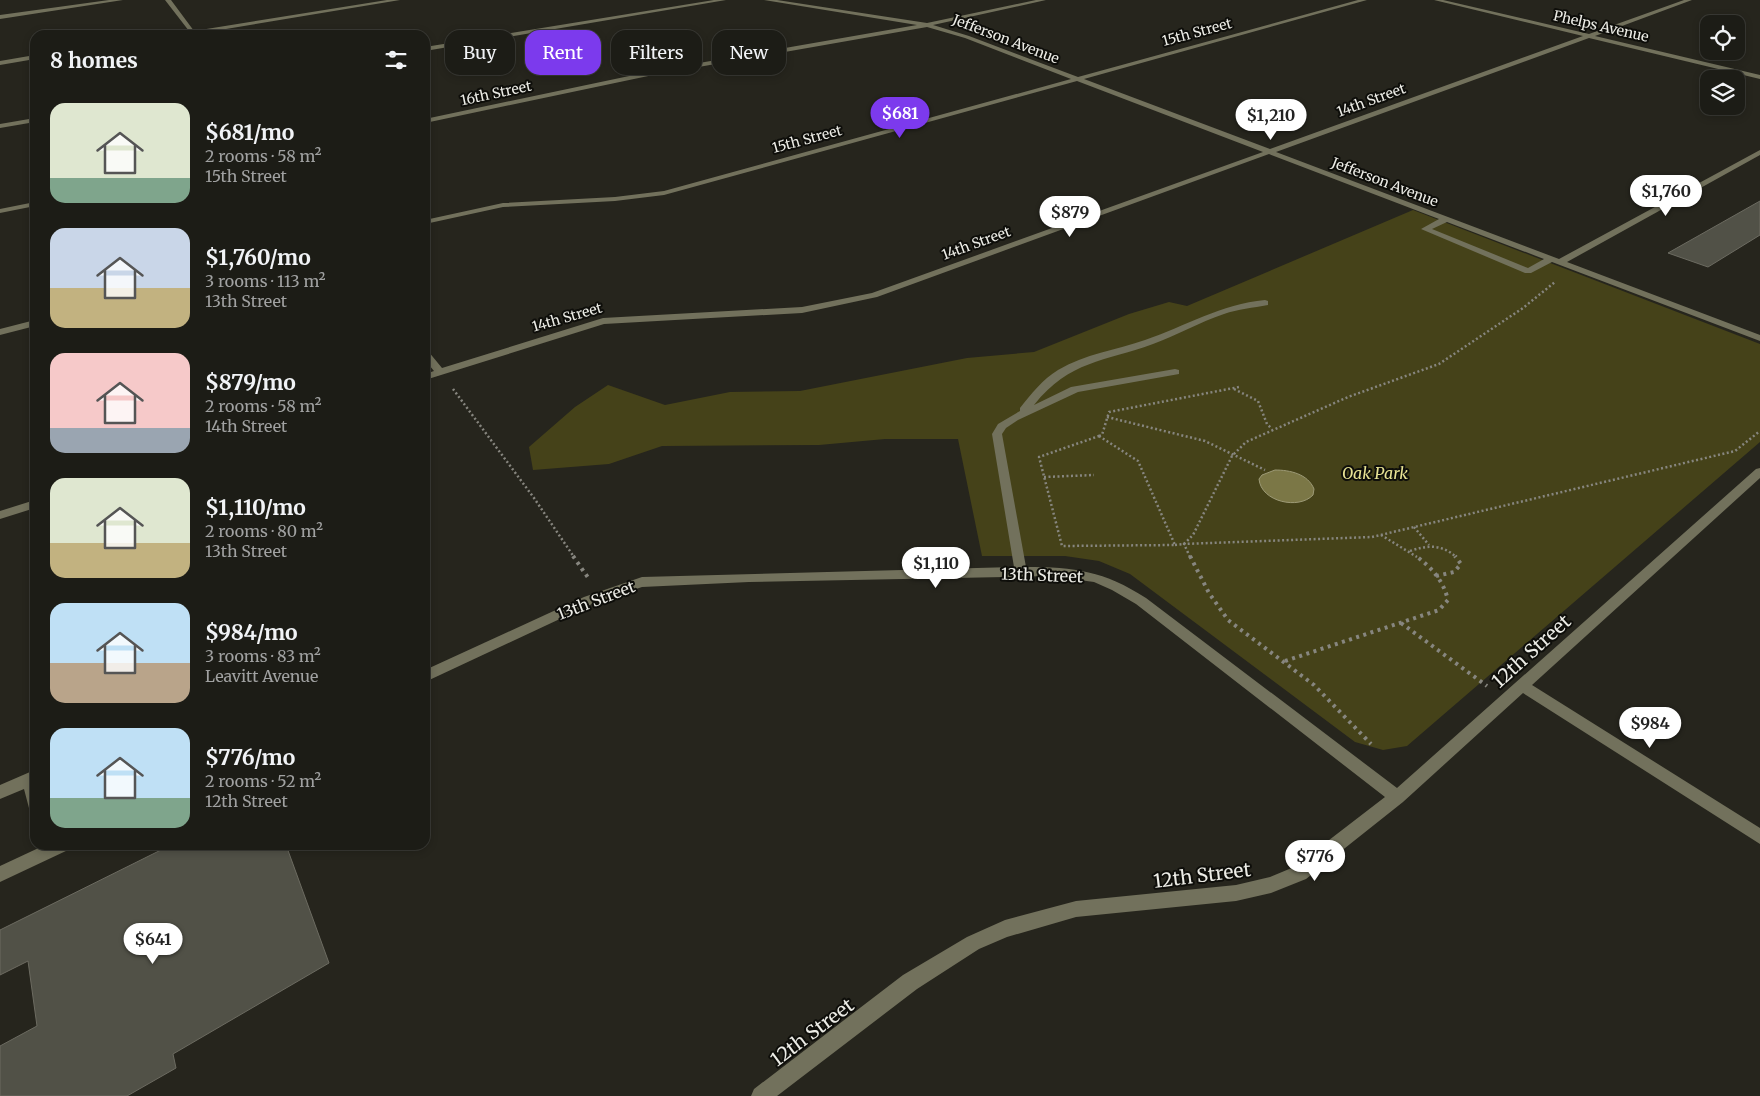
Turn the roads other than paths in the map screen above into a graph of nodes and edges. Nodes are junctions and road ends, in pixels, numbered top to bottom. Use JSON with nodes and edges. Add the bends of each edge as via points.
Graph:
{"nodes":[{"id":1,"x":120,"y":0,"type":"edge"},
{"id":2,"x":168,"y":0,"type":"edge"},
{"id":3,"x":397,"y":0,"type":"edge"},
{"id":4,"x":723,"y":0,"type":"edge"},
{"id":5,"x":767,"y":0,"type":"edge"},
{"id":6,"x":1043,"y":0,"type":"edge"},
{"id":7,"x":1364,"y":0,"type":"edge"},
{"id":8,"x":1437,"y":0,"type":"edge"},
{"id":9,"x":1689,"y":0,"type":"edge"},
{"id":10,"x":0,"y":17,"type":"edge"},
{"id":11,"x":927,"y":26,"type":"junction"},
{"id":12,"x":190,"y":30,"type":"edge"},
{"id":13,"x":217,"y":30,"type":"edge"},
{"id":14,"x":1589,"y":36,"type":"junction"},
{"id":15,"x":430,"y":48,"type":"edge"},
{"id":16,"x":30,"y":58,"type":"edge"},
{"id":17,"x":0,"y":63,"type":"edge"},
{"id":18,"x":1760,"y":77,"type":"edge"},
{"id":19,"x":1076,"y":79,"type":"junction"},
{"id":20,"x":430,"y":120,"type":"edge"},
{"id":21,"x":30,"y":121,"type":"edge"},
{"id":22,"x":0,"y":126,"type":"edge"},
{"id":23,"x":1760,"y":152,"type":"edge"},
{"id":24,"x":1272,"y":153,"type":"junction"},
{"id":25,"x":30,"y":205,"type":"edge"},
{"id":26,"x":0,"y":211,"type":"edge"},
{"id":27,"x":1446,"y":219,"type":"junction"},
{"id":28,"x":430,"y":221,"type":"edge"},
{"id":29,"x":1556,"y":260,"type":"junction"},
{"id":30,"x":1264,"y":304,"type":"dead end"},
{"id":31,"x":30,"y":324,"type":"edge"},
{"id":32,"x":0,"y":332,"type":"edge"},
{"id":33,"x":1760,"y":338,"type":"edge"},
{"id":34,"x":430,"y":359,"type":"edge"},
{"id":35,"x":440,"y":372,"type":"junction"},
{"id":36,"x":1175,"y":372,"type":"dead end"},
{"id":37,"x":430,"y":375,"type":"edge"},
{"id":38,"x":1021,"y":414,"type":"junction"},
{"id":39,"x":1760,"y":472,"type":"edge"},
{"id":40,"x":30,"y":506,"type":"edge"},
{"id":41,"x":0,"y":515,"type":"edge"},
{"id":42,"x":1021,"y":573,"type":"junction"},
{"id":43,"x":430,"y":674,"type":"edge"},
{"id":44,"x":1523,"y":686,"type":"junction"},
{"id":45,"x":30,"y":779,"type":"edge"},
{"id":46,"x":0,"y":792,"type":"edge"},
{"id":47,"x":1397,"y":797,"type":"junction"},
{"id":48,"x":1760,"y":837,"type":"edge"},
{"id":49,"x":43,"y":850,"type":"edge"},
{"id":50,"x":0,"y":874,"type":"edge"},
{"id":51,"x":761,"y":1096,"type":"edge"}],
"edges":[{"from":1,"to":10,"type":"street"},
{"from":2,"to":12,"type":"street"},
{"from":3,"to":13,"type":"street"},
{"from":4,"to":15,"type":"street"},
{"from":5,"to":11,"type":"street","name":"Jefferson Avenue"},
{"from":6,"to":11,"type":"street","name":"16th Street"},
{"from":7,"to":19,"type":"street","name":"15th Street"},
{"from":8,"to":14,"type":"street","name":"Phelps Avenue"},
{"from":9,"to":14,"type":"street","name":"14th Street"},
{"from":11,"to":19,"type":"street","name":"Jefferson Avenue","via":[[967,36]]},
{"from":11,"to":20,"type":"street","name":"16th Street","via":[[653,74]]},
{"from":14,"to":18,"type":"street","name":"Phelps Avenue"},
{"from":14,"to":24,"type":"street","name":"14th Street"},
{"from":16,"to":17,"type":"street"},
{"from":19,"to":24,"type":"street","name":"Jefferson Avenue"},
{"from":19,"to":28,"type":"street","name":"15th Street","via":[[664,193],[615,200],[503,205]]},
{"from":21,"to":22,"type":"street"},
{"from":23,"to":29,"type":"street"},
{"from":24,"to":27,"type":"street","name":"Jefferson Avenue"},
{"from":24,"to":35,"type":"street","name":"14th Street","via":[[874,295],[840,304],[785,312],[602,321]]},
{"from":25,"to":26,"type":"street"},
{"from":27,"to":29,"type":"street","name":"Jefferson Avenue"},
{"from":27,"to":29,"type":"street","via":[[1425,229],[1528,271]]},
{"from":29,"to":33,"type":"street","name":"Jefferson Avenue"},
{"from":30,"to":38,"type":"street","via":[[1232,308],[1177,333],[1081,363],[1051,380]]},
{"from":31,"to":32,"type":"street"},
{"from":34,"to":35,"type":"street"},
{"from":35,"to":37,"type":"street","name":"14th Street"},
{"from":36,"to":38,"type":"street","via":[[1075,389]]},
{"from":38,"to":42,"type":"street","via":[[1002,426],[997,434]]},
{"from":39,"to":44,"type":"street","name":"12th Street"},
{"from":40,"to":41,"type":"street"},
{"from":42,"to":43,"type":"street","name":"13th Street","via":[[642,582],[600,596]]},
{"from":42,"to":47,"type":"street","name":"13th Street","via":[[1091,576],[1119,587]]},
{"from":44,"to":47,"type":"street","name":"12th Street"},
{"from":44,"to":48,"type":"street"},
{"from":45,"to":46,"type":"street"},
{"from":47,"to":51,"type":"street","name":"12th Street","via":[[1300,873],[1271,885],[1236,893],[1076,909],[1005,929],[973,943],[910,982]]},
{"from":49,"to":50,"type":"street"}]}
